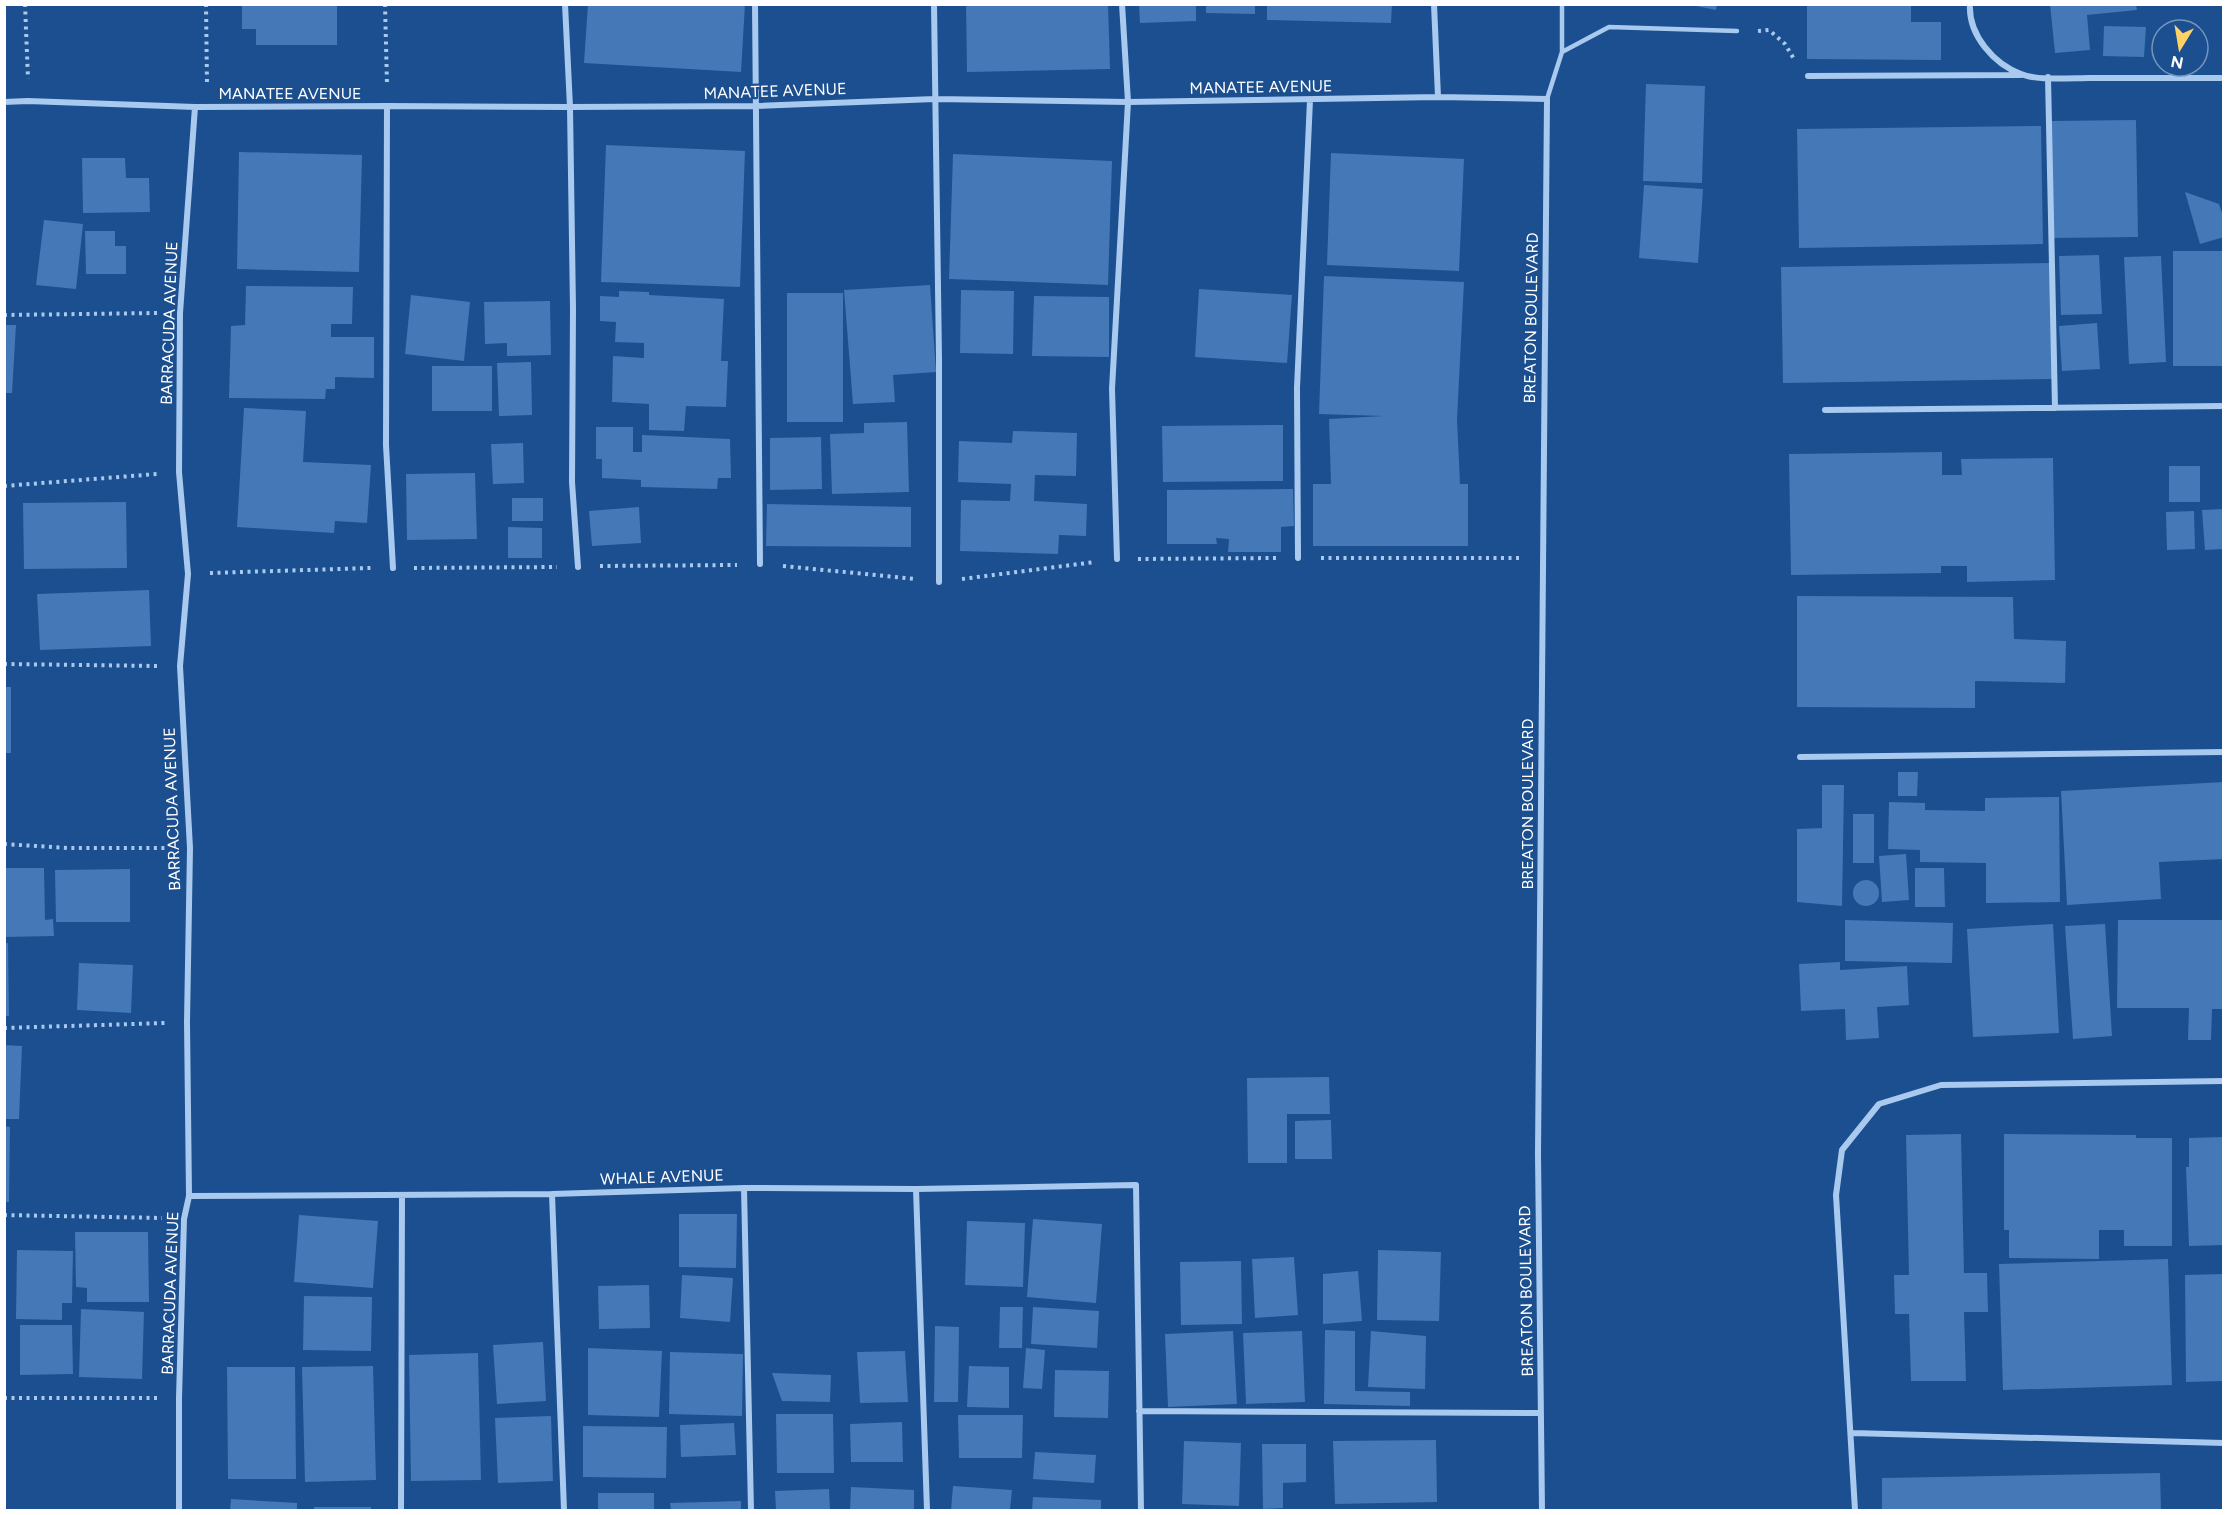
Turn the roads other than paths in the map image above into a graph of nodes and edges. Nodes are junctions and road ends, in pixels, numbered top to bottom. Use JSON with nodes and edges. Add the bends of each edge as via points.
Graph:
{"nodes":[{"id":1,"x":565,"y":4,"type":"edge"},
{"id":2,"x":755,"y":4,"type":"edge"},
{"id":3,"x":934,"y":4,"type":"edge"},
{"id":4,"x":1122,"y":4,"type":"edge"},
{"id":5,"x":1434,"y":4,"type":"edge"},
{"id":6,"x":1562,"y":4,"type":"edge"},
{"id":7,"x":1970,"y":4,"type":"edge"},
{"id":8,"x":1737,"y":31,"type":"road end"},
{"id":9,"x":1562,"y":52,"type":"junction"},
{"id":10,"x":2022,"y":75,"type":"junction"},
{"id":11,"x":1808,"y":76,"type":"road end"},
{"id":12,"x":2048,"y":77,"type":"junction"},
{"id":13,"x":2223,"y":78,"type":"edge"},
{"id":14,"x":1438,"y":97,"type":"junction"},
{"id":15,"x":935,"y":99,"type":"junction"},
{"id":16,"x":1547,"y":99,"type":"junction"},
{"id":17,"x":1310,"y":100,"type":"junction"},
{"id":18,"x":4,"y":102,"type":"edge"},
{"id":19,"x":1128,"y":102,"type":"junction"},
{"id":20,"x":387,"y":106,"type":"junction"},
{"id":21,"x":756,"y":106,"type":"junction"},
{"id":22,"x":195,"y":107,"type":"junction"},
{"id":23,"x":570,"y":107,"type":"junction"},
{"id":24,"x":2223,"y":406,"type":"edge"},
{"id":25,"x":2055,"y":408,"type":"junction"},
{"id":26,"x":1825,"y":410,"type":"dead end"},
{"id":27,"x":1298,"y":558,"type":"road end"},
{"id":28,"x":1117,"y":559,"type":"road end"},
{"id":29,"x":760,"y":564,"type":"road end"},
{"id":30,"x":578,"y":567,"type":"road end"},
{"id":31,"x":393,"y":568,"type":"road end"},
{"id":32,"x":939,"y":582,"type":"road end"},
{"id":33,"x":2223,"y":752,"type":"edge"},
{"id":34,"x":1800,"y":757,"type":"dead end"},
{"id":35,"x":2223,"y":1081,"type":"edge"},
{"id":36,"x":744,"y":1188,"type":"junction"},
{"id":37,"x":916,"y":1189,"type":"junction"},
{"id":38,"x":552,"y":1194,"type":"junction"},
{"id":39,"x":402,"y":1195,"type":"junction"},
{"id":40,"x":189,"y":1196,"type":"junction"},
{"id":41,"x":1139,"y":1411,"type":"junction"},
{"id":42,"x":1541,"y":1413,"type":"junction"},
{"id":43,"x":1852,"y":1433,"type":"junction"},
{"id":44,"x":2223,"y":1443,"type":"edge"},
{"id":45,"x":179,"y":1510,"type":"edge"},
{"id":46,"x":401,"y":1510,"type":"edge"},
{"id":47,"x":564,"y":1510,"type":"edge"},
{"id":48,"x":751,"y":1510,"type":"edge"},
{"id":49,"x":927,"y":1510,"type":"edge"},
{"id":50,"x":1141,"y":1510,"type":"edge"},
{"id":51,"x":1542,"y":1510,"type":"edge"},
{"id":52,"x":1855,"y":1510,"type":"edge"}],
"edges":[{"from":1,"to":23,"type":"street"},
{"from":2,"to":21,"type":"street"},
{"from":3,"to":15,"type":"street"},
{"from":4,"to":19,"type":"street"},
{"from":5,"to":14,"type":"street"},
{"from":6,"to":9,"type":"lane"},
{"from":7,"to":10,"type":"street","via":[[1977,37],[1995,60]]},
{"from":8,"to":9,"type":"lane","via":[[1609,27]]},
{"from":9,"to":16,"type":"lane"},
{"from":10,"to":11,"type":"street"},
{"from":10,"to":12,"type":"street"},
{"from":12,"to":13,"type":"street"},
{"from":12,"to":25,"type":"street"},
{"from":14,"to":16,"type":"street","name":"MANATEE AVENUE"},
{"from":14,"to":17,"type":"street","name":"MANATEE AVENUE"},
{"from":15,"to":19,"type":"street","name":"MANATEE AVENUE"},
{"from":15,"to":21,"type":"street","name":"MANATEE AVENUE"},
{"from":15,"to":32,"type":"street"},
{"from":16,"to":42,"type":"street","name":"BREATON BOULEVARD","via":[[1538,1154]]},
{"from":17,"to":19,"type":"street","name":"MANATEE AVENUE"},
{"from":17,"to":27,"type":"street","via":[[1297,388]]},
{"from":18,"to":22,"type":"street","name":"MANATEE AVENUE"},
{"from":19,"to":28,"type":"street","via":[[1112,389]]},
{"from":20,"to":22,"type":"street","name":"MANATEE AVENUE"},
{"from":20,"to":23,"type":"street","name":"MANATEE AVENUE"},
{"from":20,"to":31,"type":"street","via":[[386,445]]},
{"from":21,"to":23,"type":"street","name":"MANATEE AVENUE"},
{"from":21,"to":29,"type":"street"},
{"from":22,"to":40,"type":"street","name":"BARRACUDA AVENUE","via":[[180,313],[179,472],[188,574],[180,666],[190,848]]},
{"from":23,"to":30,"type":"street","via":[[572,482]]},
{"from":24,"to":25,"type":"street"},
{"from":25,"to":26,"type":"street"},
{"from":33,"to":34,"type":"street"},
{"from":35,"to":43,"type":"street","via":[[1941,1085],[1879,1104],[1842,1150],[1836,1195]]},
{"from":36,"to":37,"type":"street","name":"WHALE AVENUE"},
{"from":36,"to":38,"type":"street","name":"WHALE AVENUE"},
{"from":36,"to":48,"type":"street"},
{"from":37,"to":41,"type":"street","name":"WHALE AVENUE","via":[[1136,1185]]},
{"from":37,"to":49,"type":"street"},
{"from":38,"to":39,"type":"street","name":"WHALE AVENUE"},
{"from":38,"to":47,"type":"street"},
{"from":39,"to":40,"type":"street","name":"WHALE AVENUE"},
{"from":39,"to":46,"type":"street"},
{"from":40,"to":45,"type":"street","name":"BARRACUDA AVENUE","via":[[184,1219]]},
{"from":41,"to":42,"type":"street"},
{"from":41,"to":50,"type":"street"},
{"from":42,"to":51,"type":"street","name":"BREATON BOULEVARD"},
{"from":43,"to":44,"type":"street"},
{"from":43,"to":52,"type":"street"}]}
